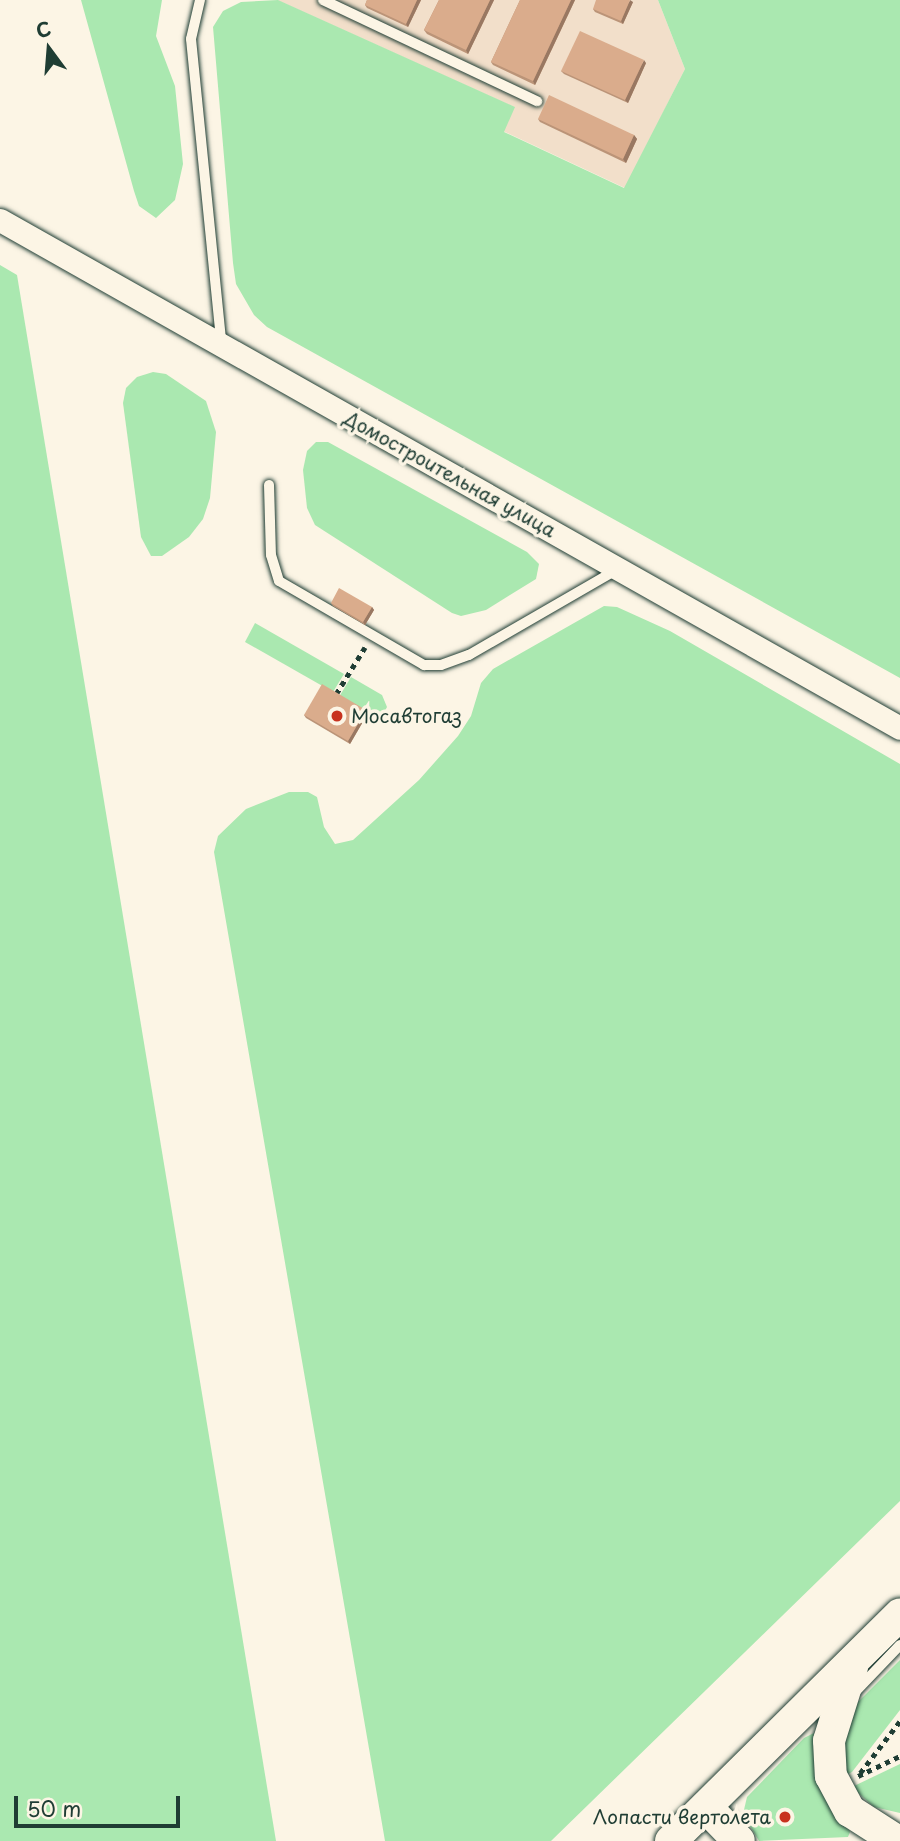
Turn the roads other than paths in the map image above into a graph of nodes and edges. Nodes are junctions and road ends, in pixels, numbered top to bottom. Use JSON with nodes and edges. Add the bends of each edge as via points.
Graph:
{"nodes":[{"id":1,"x":201,"y":0,"type":"edge"},
{"id":2,"x":323,"y":0,"type":"edge"},
{"id":3,"x":537,"y":101,"type":"dead end"},
{"id":4,"x":0,"y":220,"type":"edge"},
{"id":5,"x":221,"y":345,"type":"junction"},
{"id":6,"x":269,"y":485,"type":"dead end"},
{"id":7,"x":618,"y":569,"type":"junction"},
{"id":8,"x":900,"y":728,"type":"edge"},
{"id":9,"x":900,"y":1614,"type":"edge"},
{"id":10,"x":900,"y":1645,"type":"edge"},
{"id":11,"x":853,"y":1661,"type":"junction"},
{"id":12,"x":832,"y":1726,"type":"junction"},
{"id":13,"x":706,"y":1807,"type":"junction"},
{"id":14,"x":671,"y":1841,"type":"edge"},
{"id":15,"x":739,"y":1841,"type":"edge"},
{"id":16,"x":897,"y":1841,"type":"edge"}],
"edges":[{"from":1,"to":5,"type":"lane","via":[[191,39]]},
{"from":2,"to":3,"type":"lane"},
{"from":4,"to":5,"type":"street","name":"Домостроительная улица"},
{"from":5,"to":7,"type":"street","name":"Домостроительная улица"},
{"from":6,"to":7,"type":"lane","via":[[271,555],[279,581],[424,665],[454,662]]},
{"from":7,"to":8,"type":"street","name":"Домостроительная улица"},
{"from":9,"to":11,"type":"main road"},
{"from":10,"to":12,"type":"lane","via":[[872,1671]]},
{"from":11,"to":12,"type":"main road"},
{"from":11,"to":13,"type":"main road"},
{"from":12,"to":16,"type":"main road","via":[[829,1758],[839,1795],[865,1825]]},
{"from":13,"to":14,"type":"main road"},
{"from":13,"to":15,"type":"main road"}]}
